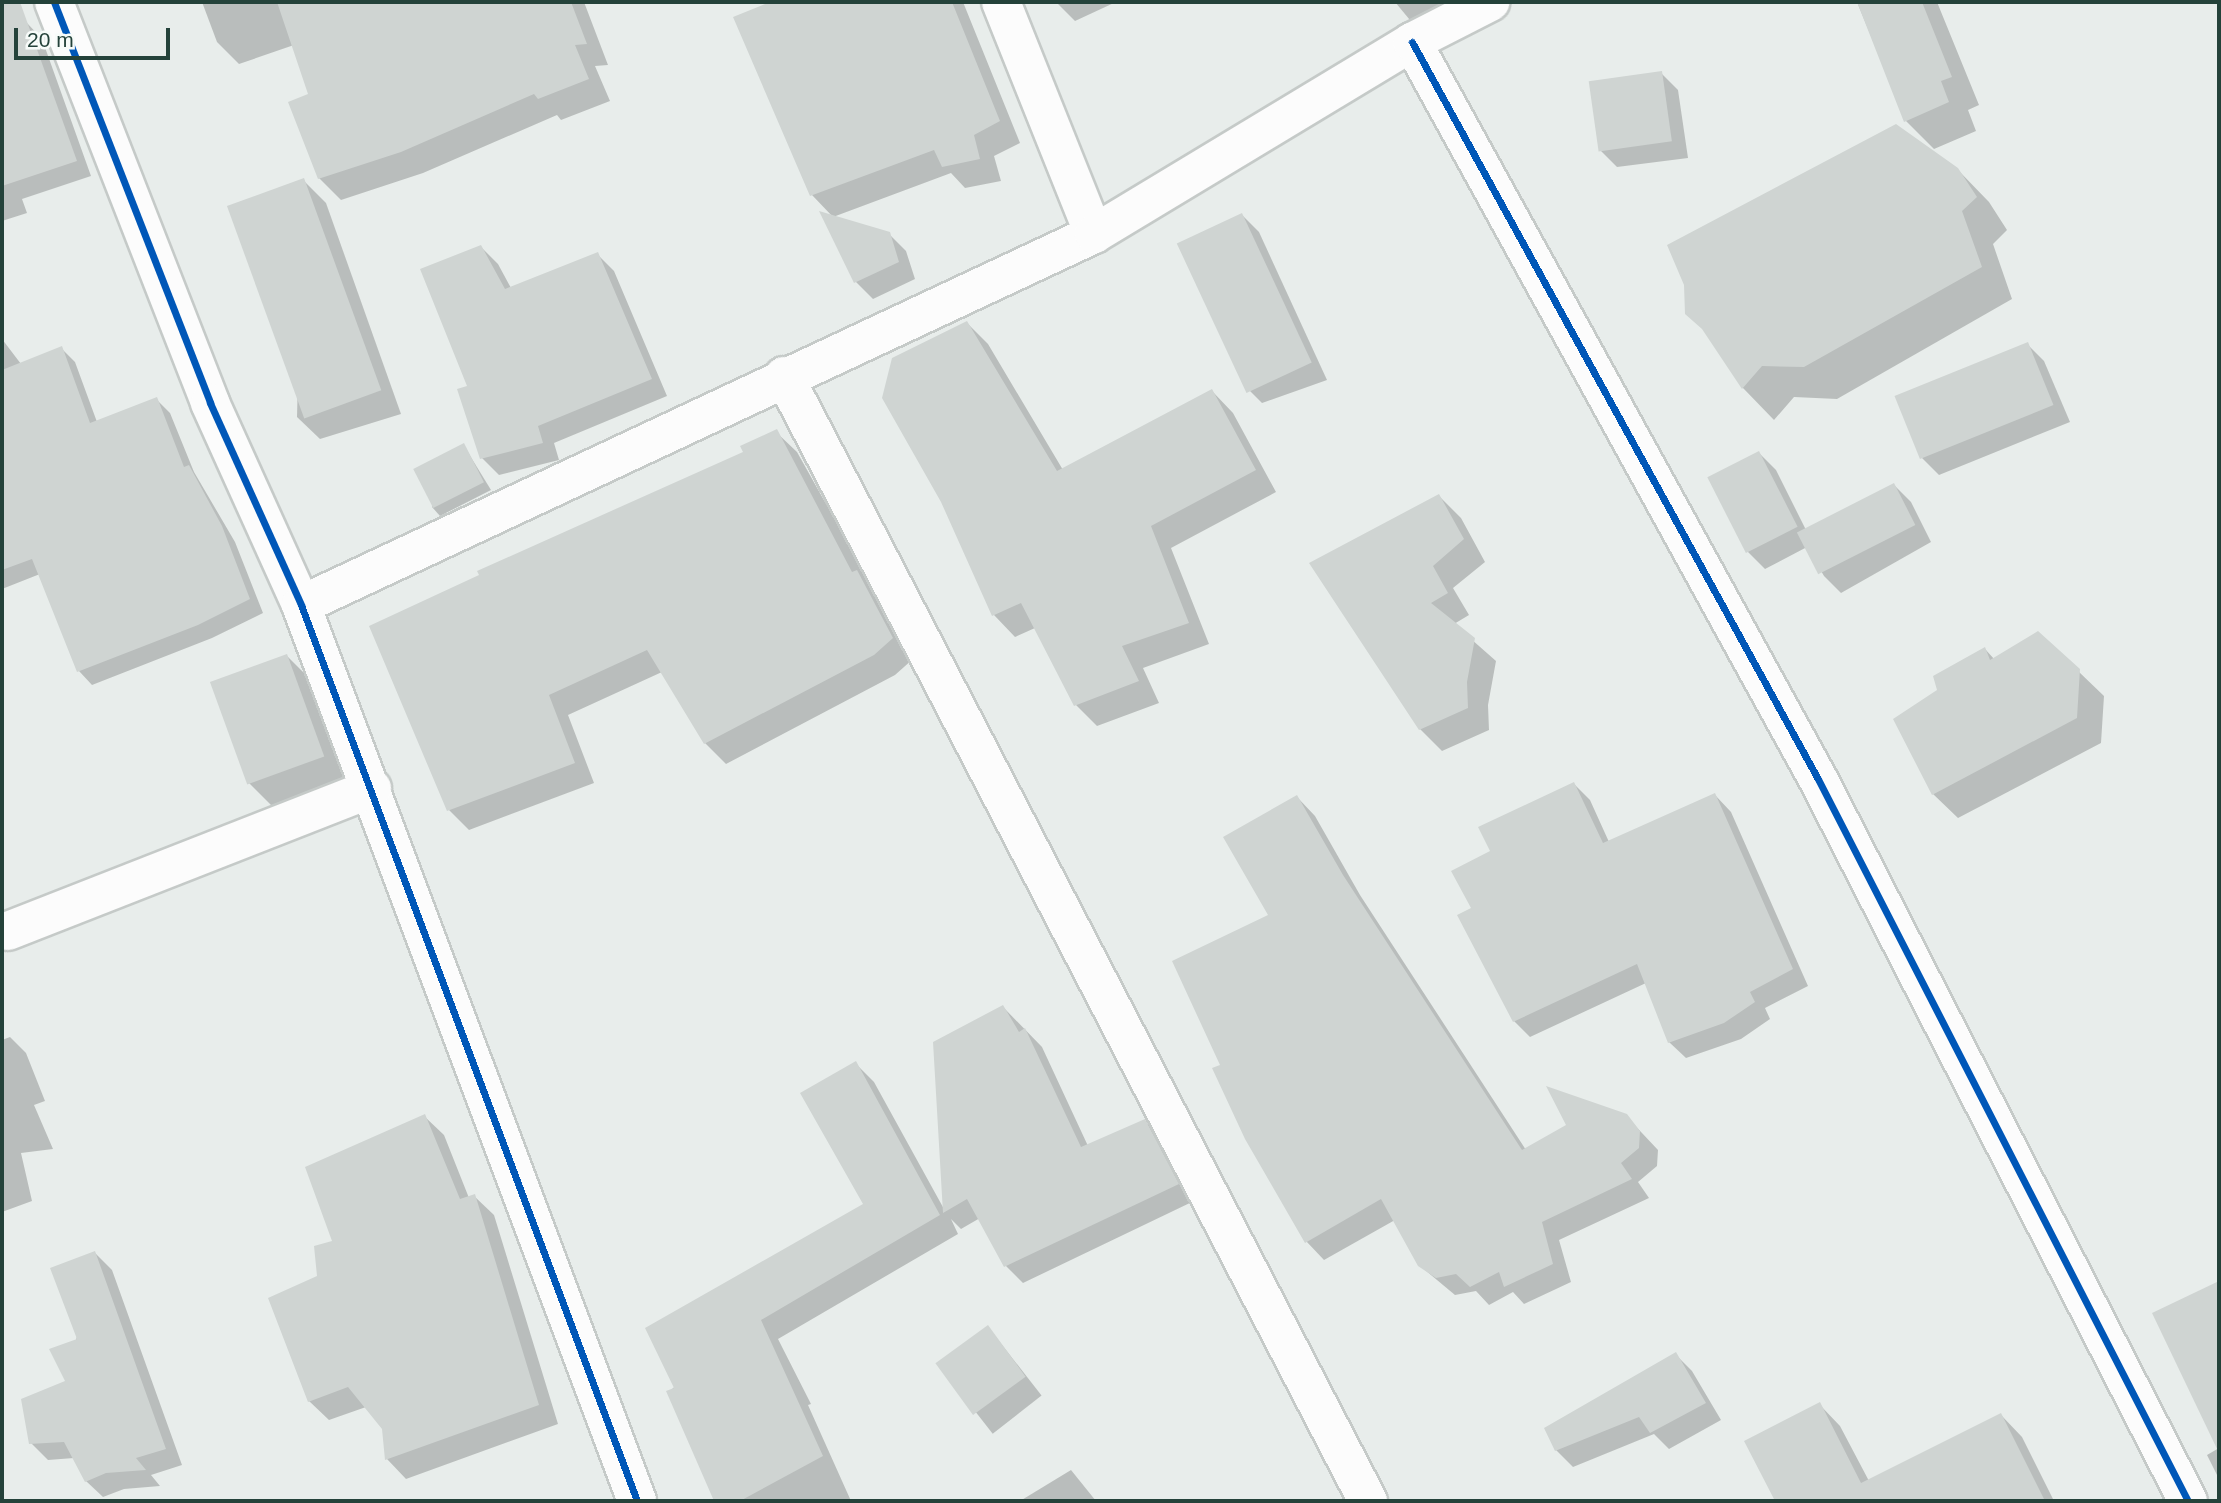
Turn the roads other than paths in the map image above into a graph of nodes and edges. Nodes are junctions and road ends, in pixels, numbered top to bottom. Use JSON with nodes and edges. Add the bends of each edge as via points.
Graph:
{"nodes":[{"id":1,"x":54,"y":2,"type":"edge"},
{"id":2,"x":1002,"y":2,"type":"edge"},
{"id":3,"x":1490,"y":2,"type":"edge"},
{"id":4,"x":1412,"y":41,"type":"junction"},
{"id":5,"x":1094,"y":234,"type":"junction"},
{"id":6,"x":784,"y":376,"type":"junction"},
{"id":7,"x":301,"y":605,"type":"junction"},
{"id":8,"x":372,"y":788,"type":"junction"},
{"id":9,"x":8,"y":931,"type":"dead end"},
{"id":10,"x":638,"y":1501,"type":"edge"},
{"id":11,"x":1368,"y":1501,"type":"edge"},
{"id":12,"x":2188,"y":1501,"type":"edge"}],
"edges":[{"from":1,"to":7,"type":"street","via":[[210,403]]},
{"from":2,"to":5,"type":"street"},
{"from":3,"to":4,"type":"street"},
{"from":4,"to":5,"type":"street"},
{"from":4,"to":12,"type":"street","via":[[1818,779]]},
{"from":5,"to":6,"type":"street"},
{"from":6,"to":7,"type":"street"},
{"from":6,"to":11,"type":"street"},
{"from":7,"to":8,"type":"street"},
{"from":8,"to":9,"type":"street"},
{"from":8,"to":10,"type":"street"}]}
